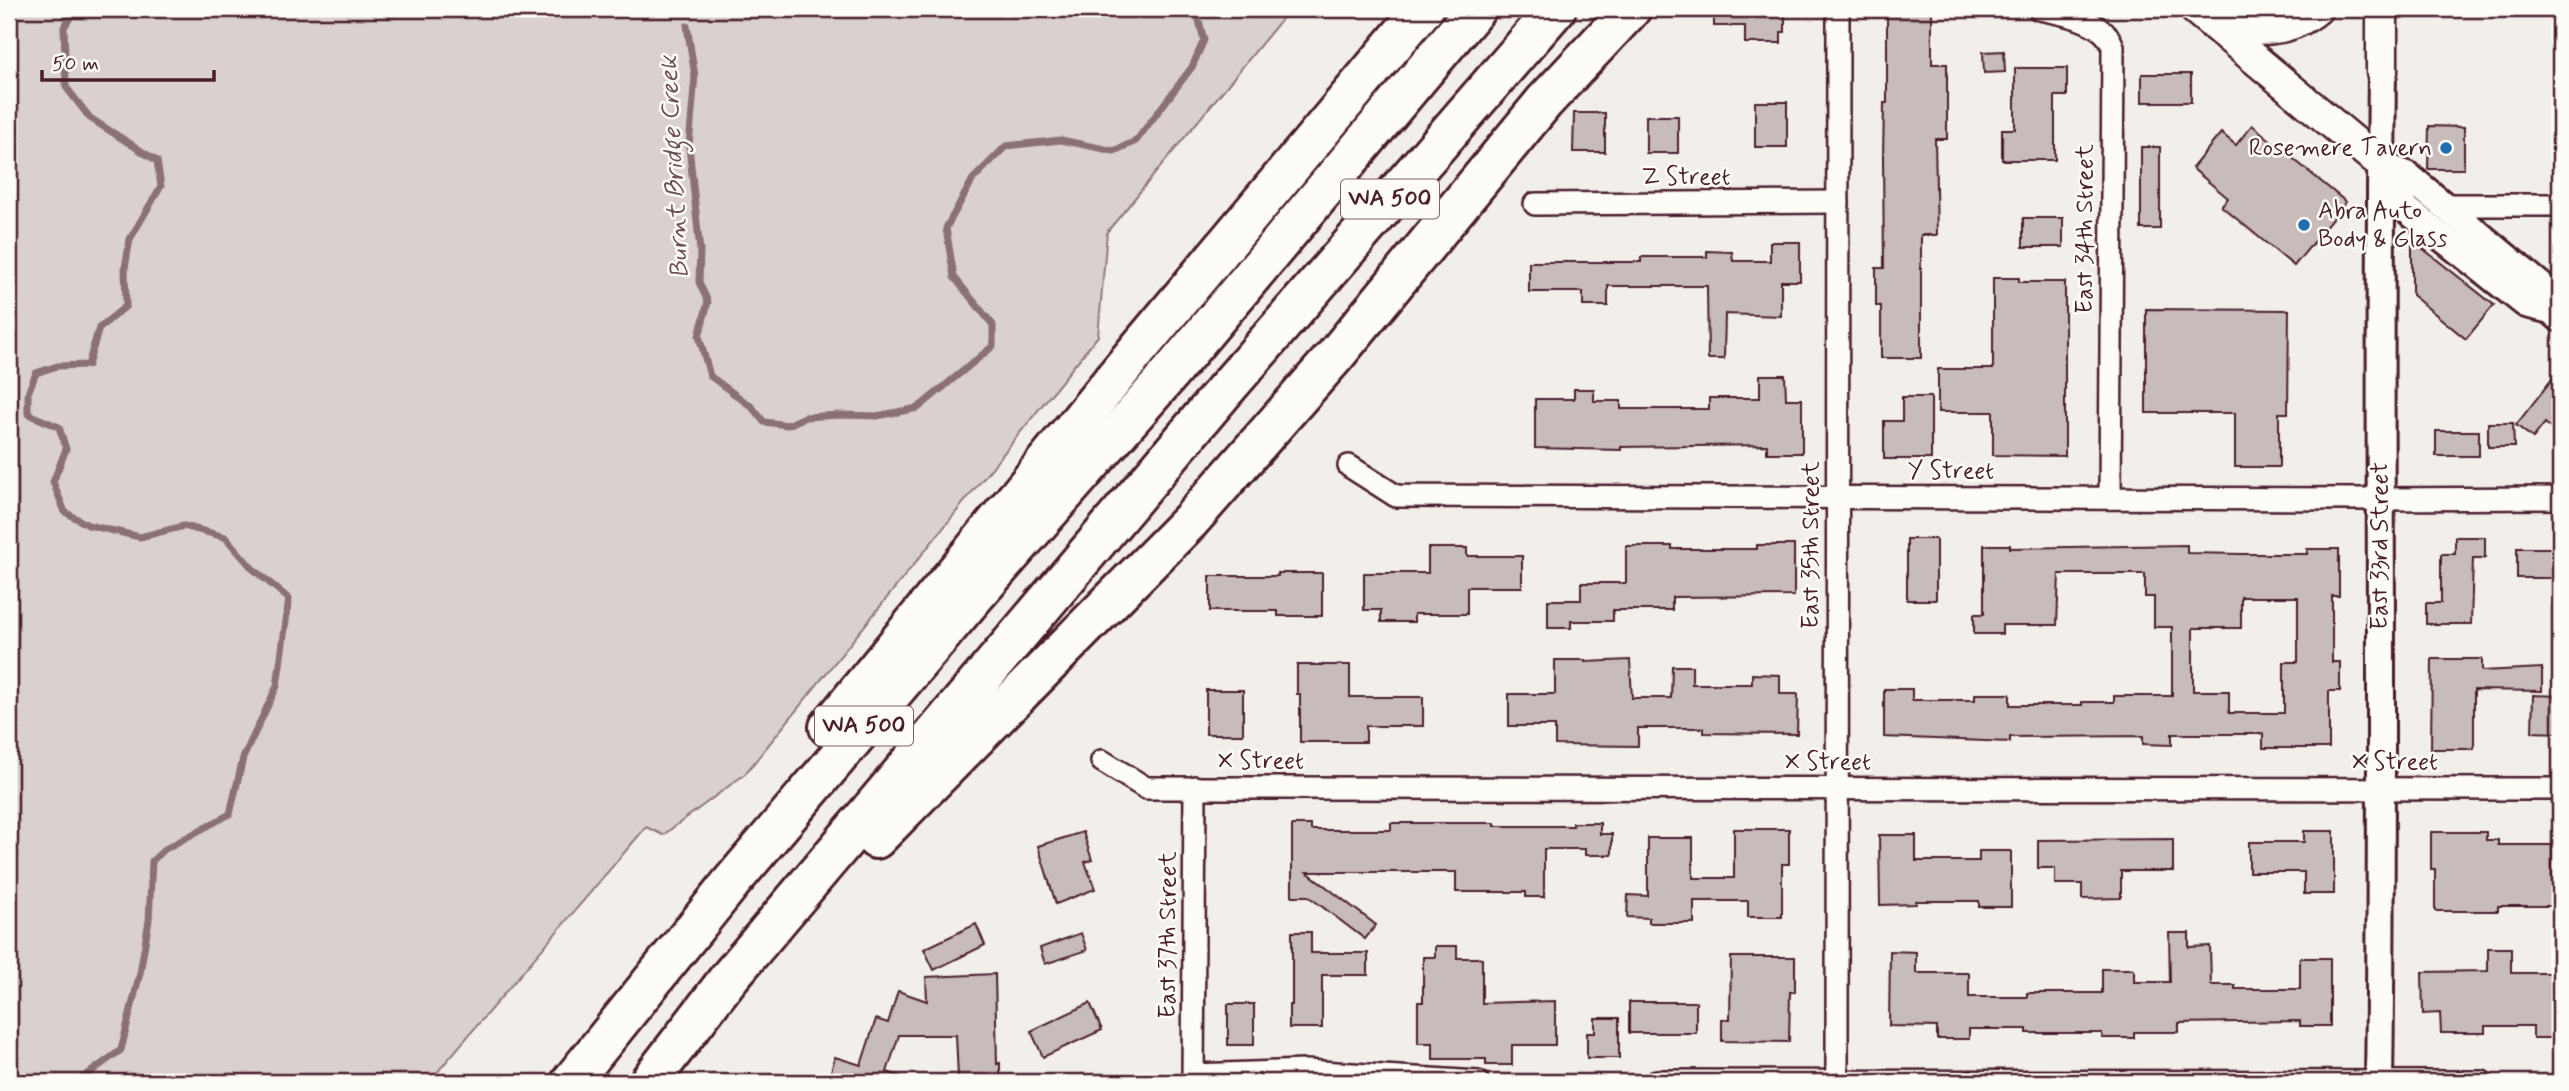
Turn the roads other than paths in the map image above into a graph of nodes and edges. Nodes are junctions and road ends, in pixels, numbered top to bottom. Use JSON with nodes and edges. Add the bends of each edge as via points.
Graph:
{"nodes":[{"id":1,"x":1423,"y":9,"type":"edge"},
{"id":2,"x":1476,"y":9,"type":"edge"},
{"id":3,"x":1556,"y":9,"type":"edge"},
{"id":4,"x":1631,"y":9,"type":"edge"},
{"id":5,"x":1838,"y":9,"type":"edge"},
{"id":6,"x":2039,"y":9,"type":"edge"},
{"id":7,"x":2317,"y":9,"type":"edge"},
{"id":8,"x":2382,"y":9,"type":"edge"},
{"id":9,"x":2203,"y":16,"type":"edge"},
{"id":10,"x":2382,"y":72,"type":"joint"},
{"id":11,"x":2382,"y":165,"type":"junction"},
{"id":12,"x":1838,"y":202,"type":"junction"},
{"id":13,"x":1535,"y":204,"type":"dead end"},
{"id":14,"x":2443,"y":205,"type":"junction"},
{"id":15,"x":2560,"y":205,"type":"edge"},
{"id":16,"x":2556,"y":314,"type":"edge"},
{"id":17,"x":1349,"y":466,"type":"dead end"},
{"id":18,"x":1838,"y":497,"type":"junction"},
{"id":19,"x":2109,"y":498,"type":"junction"},
{"id":20,"x":2560,"y":498,"type":"edge"},
{"id":21,"x":2380,"y":499,"type":"junction"},
{"id":22,"x":1102,"y":761,"type":"dead end"},
{"id":23,"x":1195,"y":787,"type":"junction"},
{"id":24,"x":1837,"y":788,"type":"junction"},
{"id":25,"x":2379,"y":788,"type":"junction"},
{"id":26,"x":2560,"y":789,"type":"edge"},
{"id":27,"x":693,"y":1025,"type":"junction"},
{"id":28,"x":1193,"y":1079,"type":"edge"},
{"id":29,"x":1657,"y":1081,"type":"edge"},
{"id":30,"x":569,"y":1082,"type":"edge"},
{"id":31,"x":649,"y":1082,"type":"edge"},
{"id":32,"x":1478,"y":1082,"type":"edge"},
{"id":33,"x":1836,"y":1082,"type":"edge"},
{"id":34,"x":2379,"y":1082,"type":"edge"},
{"id":35,"x":2482,"y":1082,"type":"edge"}],
"edges":[{"from":1,"to":30,"type":"highway","via":[[1139,348],[633,968]]},
{"from":2,"to":30,"type":"highway","number":"WA 500","via":[[1167,377],[972,598]]},
{"from":3,"to":27,"type":"highway","number":"WA 500","via":[[1216,401]]},
{"from":4,"to":27,"type":"highway","via":[[1544,102],[1335,356],[1190,521]]},
{"from":5,"to":12,"type":"street","name":"East 35th Street"},
{"from":6,"to":19,"type":"street","name":"East 34th Street","via":[[2078,17],[2109,37],[2113,47]]},
{"from":7,"to":9,"type":"main road","via":[[2274,29],[2250,29]]},
{"from":8,"to":10,"type":"main road","name":"East 33rd Street"},
{"from":9,"to":11,"type":"main road"},
{"from":10,"to":11,"type":"street","name":"East 33rd Street"},
{"from":11,"to":14,"type":"street","via":[[2407,175]]},
{"from":11,"to":16,"type":"street","via":[[2406,209],[2526,304]]},
{"from":11,"to":21,"type":"street","name":"East 33rd Street"},
{"from":12,"to":13,"type":"street","name":"Z Street"},
{"from":12,"to":18,"type":"street","name":"East 35th Street"},
{"from":14,"to":15,"type":"street"},
{"from":14,"to":16,"type":"street","via":[[2541,286]]},
{"from":17,"to":18,"type":"street","name":"Y Street","via":[[1396,496]]},
{"from":18,"to":19,"type":"street","name":"Y Street"},
{"from":18,"to":24,"type":"street","name":"East 35th Street"},
{"from":19,"to":21,"type":"street","name":"Y Street"},
{"from":20,"to":21,"type":"street","name":"Y Street"},
{"from":21,"to":25,"type":"street","name":"East 33rd Street"},
{"from":22,"to":23,"type":"street","name":"X Street","via":[[1146,788]]},
{"from":23,"to":24,"type":"street","name":"X Street"},
{"from":23,"to":28,"type":"street","name":"East 37th Street"},
{"from":24,"to":25,"type":"street","name":"X Street"},
{"from":24,"to":33,"type":"street","name":"East 35th Street"},
{"from":25,"to":26,"type":"street","name":"X Street"},
{"from":25,"to":34,"type":"street","name":"East 33rd Street"},
{"from":27,"to":31,"type":"highway","number":"WA 500"},
{"from":28,"to":32,"type":"street","via":[[1305,1071]]},
{"from":29,"to":33,"type":"street"},
{"from":33,"to":34,"type":"street"},
{"from":34,"to":35,"type":"street"}]}
